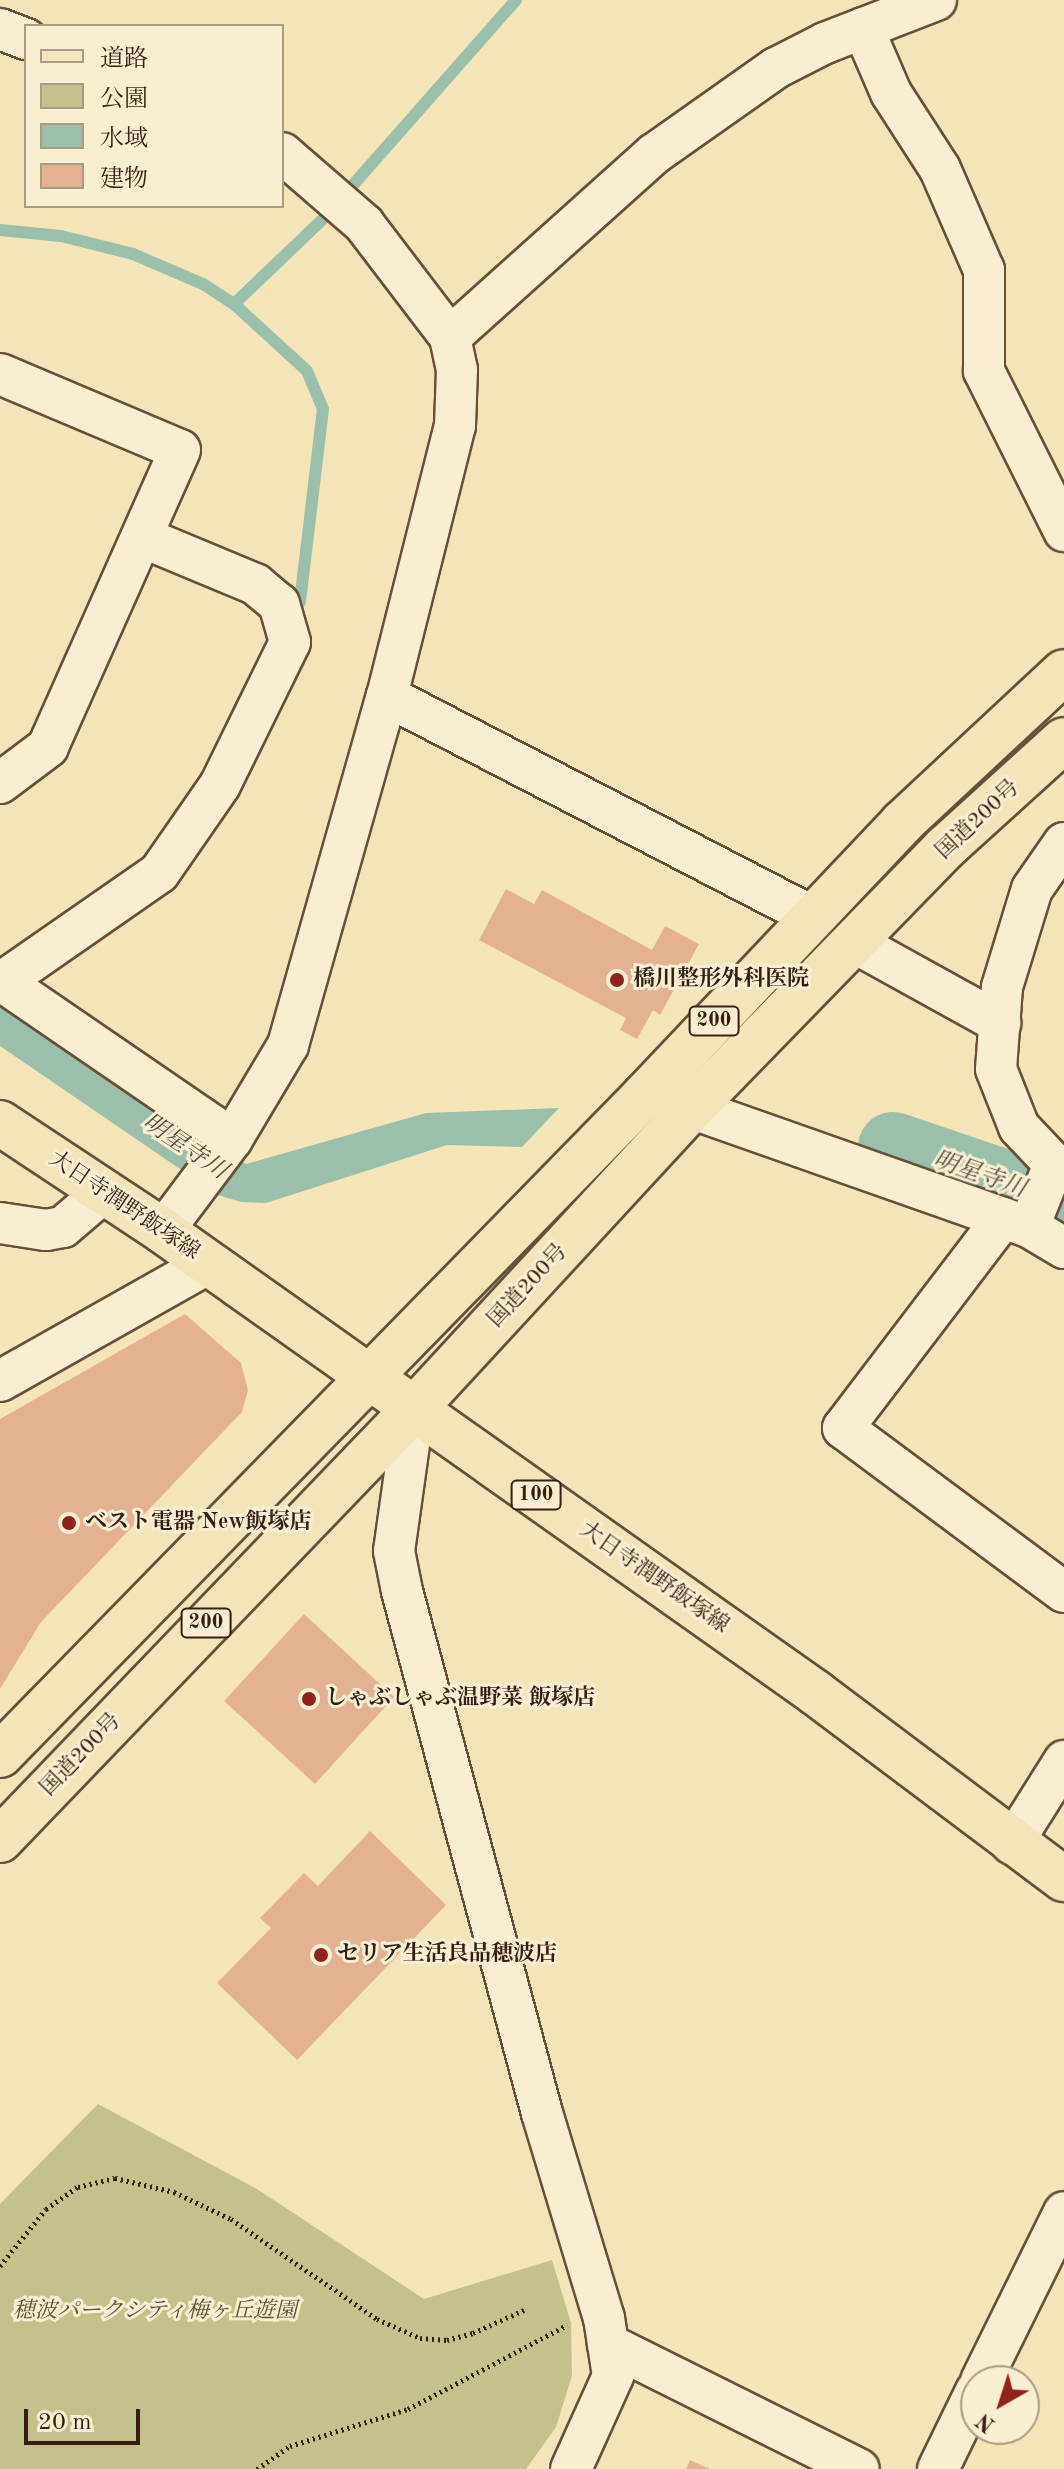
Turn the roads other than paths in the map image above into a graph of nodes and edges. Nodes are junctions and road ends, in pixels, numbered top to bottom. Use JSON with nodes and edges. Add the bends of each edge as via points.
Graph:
{"nodes":[{"id":1,"x":936,"y":0,"type":"edge"},
{"id":2,"x":863,"y":28,"type":"junction"},
{"id":3,"x":0,"y":29,"type":"edge"},
{"id":4,"x":24,"y":38,"type":"edge"},
{"id":5,"x":284,"y":155,"type":"edge"},
{"id":6,"x":450,"y":337,"type":"junction"},
{"id":7,"x":0,"y":374,"type":"edge"},
{"id":8,"x":1064,"y":531,"type":"edge"},
{"id":9,"x":142,"y":537,"type":"junction"},
{"id":10,"x":1064,"y":672,"type":"edge"},
{"id":11,"x":387,"y":696,"type":"junction"},
{"id":12,"x":1064,"y":740,"type":"edge"},
{"id":13,"x":0,"y":783,"type":"edge"},
{"id":14,"x":1064,"y":843,"type":"edge"},
{"id":15,"x":811,"y":916,"type":"junction"},
{"id":16,"x":855,"y":943,"type":"junction"},
{"id":17,"x":1,"y":981,"type":"edge"},
{"id":18,"x":1000,"y":1023,"type":"junction"},
{"id":19,"x":645,"y":1095,"type":"junction"},
{"id":20,"x":694,"y":1106,"type":"junction"},
{"id":21,"x":0,"y":1123,"type":"edge"},
{"id":22,"x":228,"y":1144,"type":"junction"},
{"id":23,"x":105,"y":1191,"type":"junction"},
{"id":24,"x":1039,"y":1195,"type":"edge"},
{"id":25,"x":0,"y":1223,"type":"edge"},
{"id":26,"x":163,"y":1231,"type":"junction"},
{"id":27,"x":1064,"y":1248,"type":"edge"},
{"id":28,"x":208,"y":1264,"type":"junction"},
{"id":29,"x":368,"y":1375,"type":"junction"},
{"id":30,"x":0,"y":1381,"type":"edge"},
{"id":31,"x":414,"y":1409,"type":"junction"},
{"id":32,"x":1064,"y":1592,"type":"edge"},
{"id":33,"x":0,"y":1755,"type":"edge"},
{"id":34,"x":1064,"y":1761,"type":"edge"},
{"id":35,"x":0,"y":1840,"type":"edge"},
{"id":36,"x":1012,"y":1844,"type":"junction"},
{"id":37,"x":1064,"y":1879,"type":"edge"},
{"id":38,"x":1064,"y":2212,"type":"edge"},
{"id":39,"x":608,"y":2344,"type":"junction"},
{"id":40,"x":989,"y":2365,"type":"edge"},
{"id":41,"x":960,"y":2424,"type":"edge"},
{"id":42,"x":571,"y":2469,"type":"edge"},
{"id":43,"x":859,"y":2469,"type":"edge"},
{"id":44,"x":938,"y":2469,"type":"edge"}],
"edges":[{"from":1,"to":2,"type":"street"},
{"from":2,"to":6,"type":"street","via":[[776,68],[654,154]]},
{"from":2,"to":8,"type":"street","via":[[891,93],[940,169],[984,270],[984,371]]},
{"from":3,"to":4,"type":"street"},
{"from":5,"to":6,"type":"street","via":[[364,224]]},
{"from":6,"to":11,"type":"street","via":[[457,370],[455,426]]},
{"from":7,"to":9,"type":"street","via":[[180,450]]},
{"from":9,"to":13,"type":"street","via":[[48,747]]},
{"from":9,"to":17,"type":"street","via":[[255,584],[279,604],[290,642],[220,785],[159,873]]},
{"from":10,"to":15,"type":"main road","number":"200"},
{"from":11,"to":15,"type":"street"},
{"from":11,"to":22,"type":"street","via":[[288,1045]]},
{"from":12,"to":16,"type":"main road","name":"国道200号","number":"200","via":[[946,847]]},
{"from":14,"to":18,"type":"street","via":[[1032,889],[1018,923],[1002,987]]},
{"from":15,"to":19,"type":"main road","number":"200"},
{"from":16,"to":18,"type":"street"},
{"from":16,"to":20,"type":"main road","name":"国道200号","number":"200"},
{"from":17,"to":22,"type":"street"},
{"from":18,"to":24,"type":"street","via":[[996,1069]]},
{"from":19,"to":20,"type":"street"},
{"from":19,"to":29,"type":"main road","number":"200"},
{"from":20,"to":24,"type":"street"},
{"from":20,"to":31,"type":"main road","name":"国道200号","number":"200"},
{"from":21,"to":23,"type":"main road","name":"大日寺潤野飯塚線","number":"100"},
{"from":22,"to":26,"type":"street"},
{"from":23,"to":25,"type":"street","via":[[63,1227],[46,1230]]},
{"from":23,"to":26,"type":"main road","name":"大日寺潤野飯塚線","number":"100"},
{"from":24,"to":27,"type":"street"},
{"from":24,"to":32,"type":"street","via":[[843,1428]]},
{"from":26,"to":28,"type":"main road","name":"大日寺潤野飯塚線","number":"100"},
{"from":28,"to":29,"type":"main road","name":"大日寺潤野飯塚線","number":"100"},
{"from":28,"to":30,"type":"street"},
{"from":29,"to":31,"type":"main road","name":"大日寺潤野飯塚線","number":"100"},
{"from":29,"to":33,"type":"main road","number":"200"},
{"from":31,"to":35,"type":"main road","name":"国道200号","number":"200"},
{"from":31,"to":36,"type":"main road","name":"大日寺潤野飯塚線","number":"100","via":[[816,1693]]},
{"from":31,"to":39,"type":"street","via":[[394,1551],[402,1591]]},
{"from":34,"to":36,"type":"street"},
{"from":36,"to":37,"type":"main road","name":"大日寺潤野飯塚線","number":"100"},
{"from":38,"to":40,"type":"street"},
{"from":39,"to":42,"type":"street","via":[[613,2376]]},
{"from":39,"to":43,"type":"street"},
{"from":41,"to":44,"type":"street"}]}
